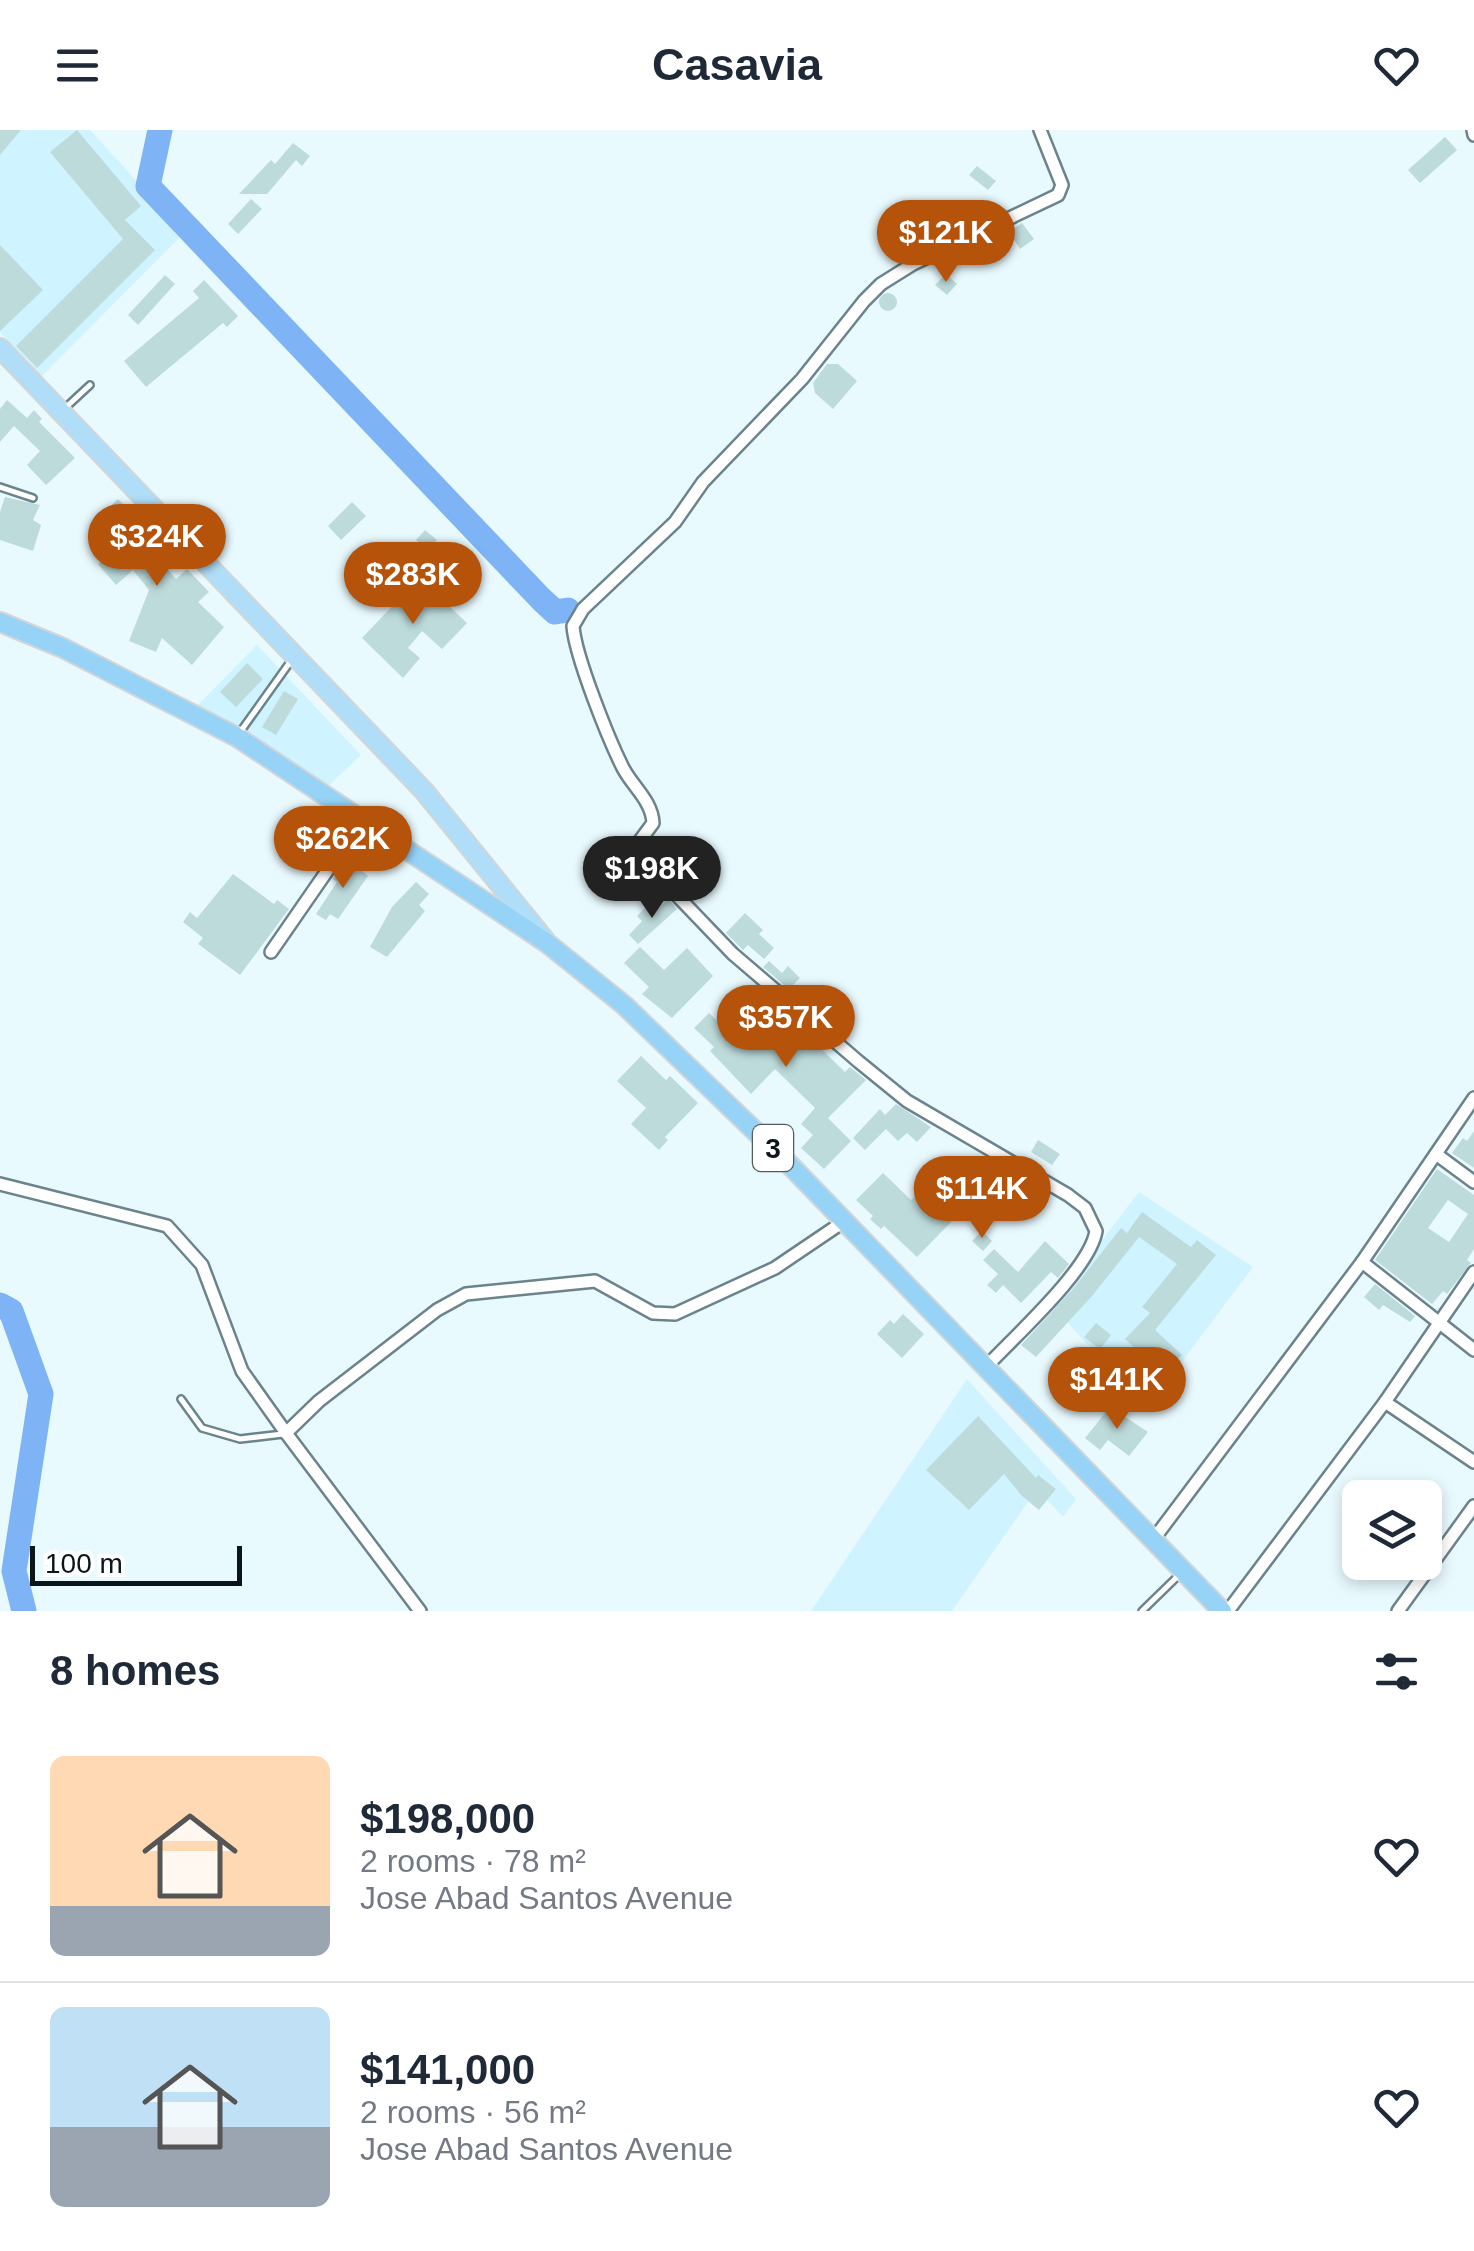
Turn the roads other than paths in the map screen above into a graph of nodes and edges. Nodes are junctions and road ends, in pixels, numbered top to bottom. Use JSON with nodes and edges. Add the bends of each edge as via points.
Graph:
{"nodes":[{"id":1,"x":1040,"y":130,"type":"edge"},
{"id":2,"x":0,"y":348,"type":"edge"},
{"id":3,"x":90,"y":385,"type":"dead end"},
{"id":4,"x":60,"y":412,"type":"junction"},
{"id":5,"x":0,"y":487,"type":"edge"},
{"id":6,"x":33,"y":498,"type":"dead end"},
{"id":7,"x":0,"y":622,"type":"edge"},
{"id":8,"x":295,"y":656,"type":"junction"},
{"id":9,"x":237,"y":737,"type":"junction"},
{"id":10,"x":363,"y":819,"type":"junction"},
{"id":11,"x":548,"y":944,"type":"junction"},
{"id":12,"x":271,"y":952,"type":"dead end"},
{"id":13,"x":1474,"y":1098,"type":"edge"},
{"id":14,"x":1436,"y":1154,"type":"junction"},
{"id":15,"x":1474,"y":1182,"type":"edge"},
{"id":16,"x":0,"y":1184,"type":"edge"},
{"id":17,"x":843,"y":1222,"type":"junction"},
{"id":18,"x":1362,"y":1262,"type":"junction"},
{"id":19,"x":1474,"y":1272,"type":"edge"},
{"id":20,"x":1438,"y":1323,"type":"junction"},
{"id":21,"x":1474,"y":1350,"type":"edge"},
{"id":22,"x":986,"y":1366,"type":"junction"},
{"id":23,"x":181,"y":1400,"type":"dead end"},
{"id":24,"x":1385,"y":1402,"type":"junction"},
{"id":25,"x":286,"y":1433,"type":"junction"},
{"id":26,"x":1474,"y":1462,"type":"edge"},
{"id":27,"x":1474,"y":1506,"type":"edge"},
{"id":28,"x":1153,"y":1540,"type":"junction"},
{"id":29,"x":1184,"y":1571,"type":"junction"},
{"id":30,"x":420,"y":1611,"type":"edge"},
{"id":31,"x":1142,"y":1611,"type":"edge"},
{"id":32,"x":1225,"y":1611,"type":"edge"},
{"id":33,"x":1398,"y":1611,"type":"edge"}],
"edges":[{"from":1,"to":22,"type":"street","via":[[1062,185],[1058,194],[881,284],[802,380],[703,482],[675,522],[573,626],[613,746],[652,812],[653,822],[636,846],[641,858],[733,954],[907,1100],[1085,1208],[1096,1231],[1089,1251]]},
{"from":2,"to":4,"type":"main road"},
{"from":3,"to":4,"type":"lane"},
{"from":4,"to":8,"type":"main road"},
{"from":5,"to":6,"type":"lane"},
{"from":7,"to":9,"type":"highway","number":"3"},
{"from":8,"to":9,"type":"lane"},
{"from":8,"to":11,"type":"main road","via":[[424,791]]},
{"from":9,"to":10,"type":"highway","number":"3"},
{"from":10,"to":11,"type":"highway","number":"3"},
{"from":10,"to":12,"type":"street"},
{"from":11,"to":17,"type":"highway","number":"3","via":[[624,1005]]},
{"from":13,"to":14,"type":"street"},
{"from":14,"to":15,"type":"street"},
{"from":14,"to":18,"type":"street"},
{"from":16,"to":25,"type":"street","via":[[167,1226],[202,1264],[242,1371]]},
{"from":17,"to":22,"type":"highway","number":"3"},
{"from":17,"to":25,"type":"street","via":[[775,1268],[675,1314],[653,1314],[595,1281],[466,1294],[437,1310]]},
{"from":18,"to":20,"type":"street"},
{"from":18,"to":28,"type":"street"},
{"from":19,"to":20,"type":"street"},
{"from":20,"to":21,"type":"street"},
{"from":20,"to":24,"type":"street"},
{"from":22,"to":28,"type":"highway","number":"3"},
{"from":23,"to":25,"type":"lane","via":[[202,1428],[240,1438]]},
{"from":24,"to":26,"type":"street"},
{"from":24,"to":32,"type":"street"},
{"from":25,"to":30,"type":"street"},
{"from":27,"to":33,"type":"street"},
{"from":28,"to":29,"type":"highway","number":"3"},
{"from":29,"to":31,"type":"lane"},
{"from":29,"to":32,"type":"highway","number":"3"}]}
